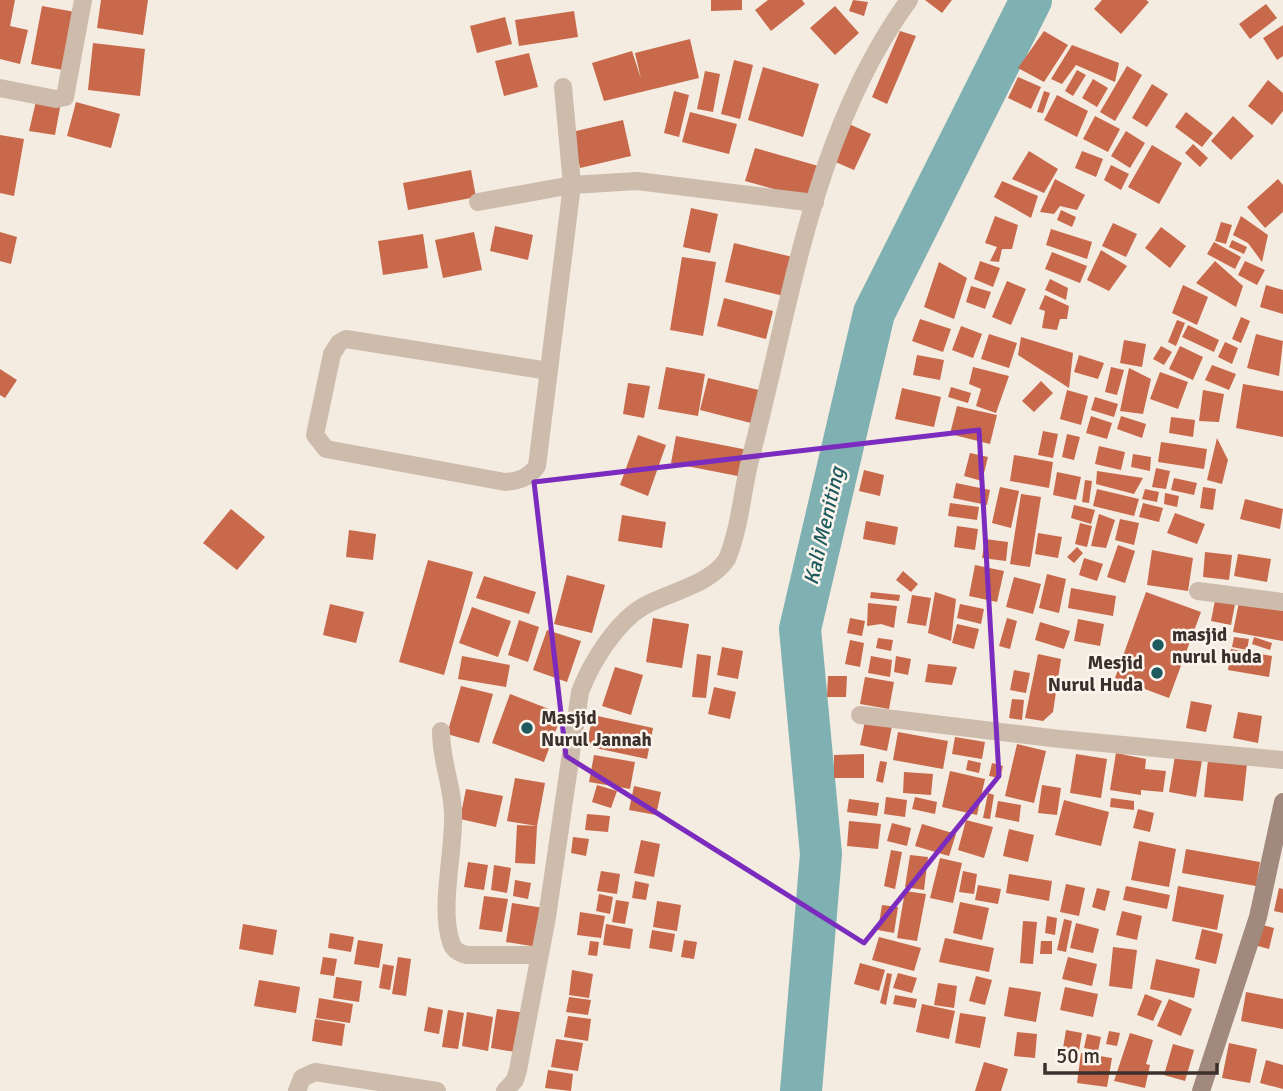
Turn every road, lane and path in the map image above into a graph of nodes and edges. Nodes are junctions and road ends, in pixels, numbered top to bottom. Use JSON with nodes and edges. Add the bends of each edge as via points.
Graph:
{"nodes":[{"id":1,"x":83,"y":0,"type":"edge"},
{"id":2,"x":909,"y":0,"type":"edge"},
{"id":3,"x":564,"y":87,"type":"dead end"},
{"id":4,"x":0,"y":88,"type":"edge"},
{"id":5,"x":572,"y":185,"type":"junction"},
{"id":6,"x":478,"y":202,"type":"dead end"},
{"id":7,"x":815,"y":203,"type":"junction"},
{"id":8,"x":549,"y":371,"type":"junction"},
{"id":9,"x":1198,"y":591,"type":"dead end"},
{"id":10,"x":1283,"y":602,"type":"edge"},
{"id":11,"x":860,"y":715,"type":"dead end"},
{"id":12,"x":441,"y":731,"type":"dead end"},
{"id":13,"x":1283,"y":760,"type":"edge"},
{"id":14,"x":1283,"y":802,"type":"edge"},
{"id":15,"x":539,"y":955,"type":"junction"},
{"id":16,"x":297,"y":1091,"type":"edge"},
{"id":17,"x":437,"y":1091,"type":"edge"},
{"id":18,"x":505,"y":1091,"type":"edge"},
{"id":19,"x":1201,"y":1091,"type":"edge"}],
"edges":[{"from":1,"to":4,"type":"street","via":[[65,97]]},
{"from":2,"to":7,"type":"street","via":[[856,87]]},
{"from":3,"to":5,"type":"street"},
{"from":5,"to":6,"type":"street"},
{"from":5,"to":7,"type":"street","via":[[637,181]]},
{"from":5,"to":8,"type":"street"},
{"from":7,"to":15,"type":"street","via":[[727,559],[707,578],[638,610],[590,666],[580,692]]},
{"from":8,"to":8,"type":"street","via":[[537,466],[519,481],[326,449],[315,435],[332,354],[346,339]]},
{"from":9,"to":10,"type":"street"},
{"from":11,"to":13,"type":"street"},
{"from":12,"to":15,"type":"street","via":[[453,814],[448,897],[451,944],[467,955]]},
{"from":14,"to":19,"type":"street","via":[[1258,917]]},
{"from":15,"to":18,"type":"street","via":[[517,1075]]},
{"from":16,"to":17,"type":"street","via":[[302,1078],[315,1072]]}]}
